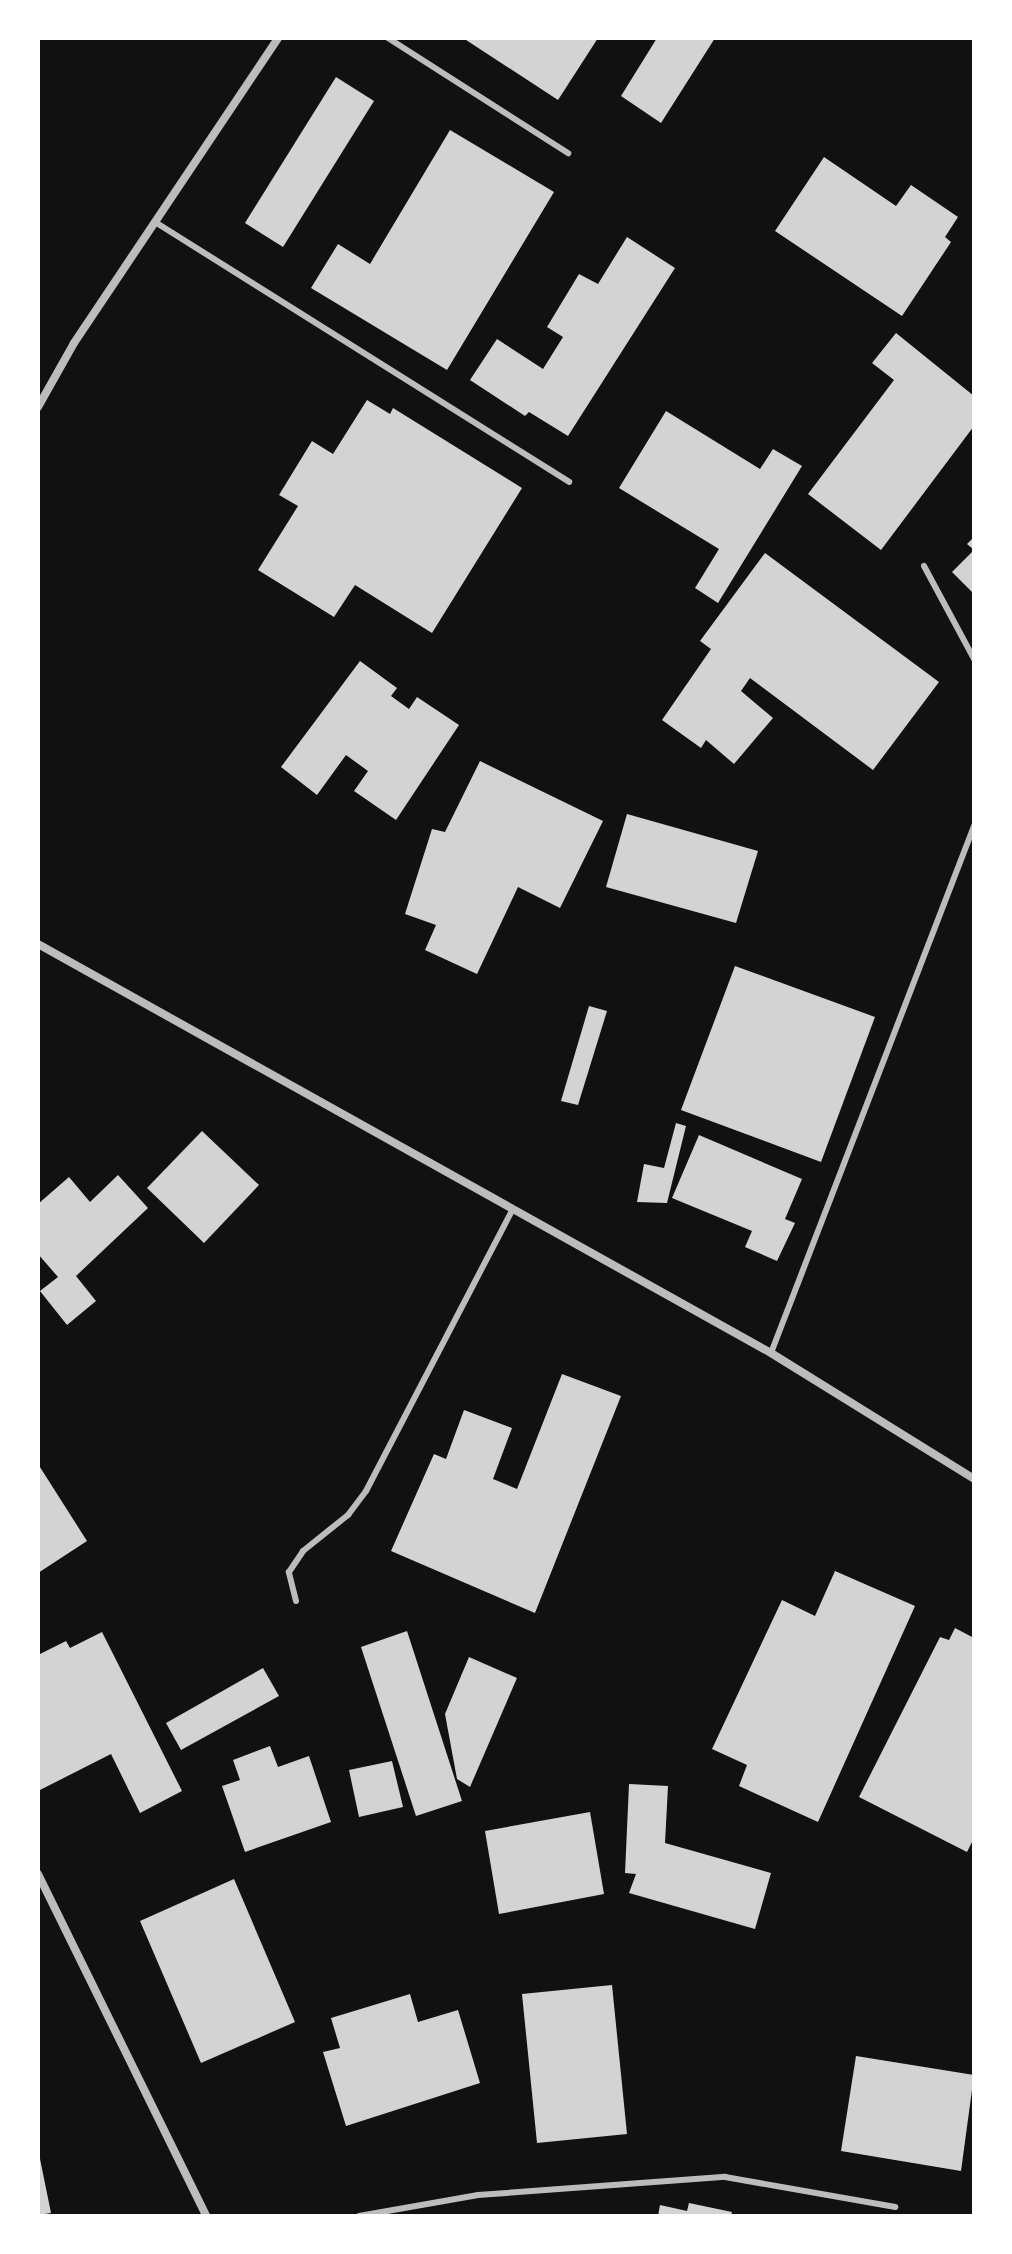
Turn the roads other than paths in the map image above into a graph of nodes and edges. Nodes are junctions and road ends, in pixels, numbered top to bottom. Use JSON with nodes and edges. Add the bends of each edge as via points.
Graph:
{"nodes":[{"id":1,"x":278,"y":38,"type":"edge"},
{"id":2,"x":388,"y":38,"type":"edge"},
{"id":3,"x":568,"y":153,"type":"dead end"},
{"id":4,"x":155,"y":222,"type":"junction"},
{"id":5,"x":38,"y":407,"type":"edge"},
{"id":6,"x":569,"y":482,"type":"dead end"},
{"id":7,"x":924,"y":566,"type":"dead end"},
{"id":8,"x":974,"y":659,"type":"edge"},
{"id":9,"x":974,"y":826,"type":"edge"},
{"id":10,"x":38,"y":944,"type":"edge"},
{"id":11,"x":513,"y":1209,"type":"junction"},
{"id":12,"x":771,"y":1353,"type":"junction"},
{"id":13,"x":974,"y":1479,"type":"edge"},
{"id":14,"x":296,"y":1601,"type":"dead end"},
{"id":15,"x":38,"y":1874,"type":"edge"},
{"id":16,"x":895,"y":2207,"type":"dead end"},
{"id":17,"x":206,"y":2216,"type":"edge"},
{"id":18,"x":359,"y":2216,"type":"edge"}],
"edges":[{"from":1,"to":4,"type":"street"},
{"from":2,"to":3,"type":"lane"},
{"from":4,"to":5,"type":"street"},
{"from":4,"to":6,"type":"lane"},
{"from":7,"to":8,"type":"lane"},
{"from":9,"to":12,"type":"lane"},
{"from":10,"to":11,"type":"street"},
{"from":11,"to":12,"type":"street"},
{"from":11,"to":14,"type":"lane","via":[[366,1491],[348,1515],[303,1551],[289,1572]]},
{"from":12,"to":13,"type":"street"},
{"from":15,"to":17,"type":"street"},
{"from":16,"to":18,"type":"lane","via":[[725,2177],[478,2195]]}]}
